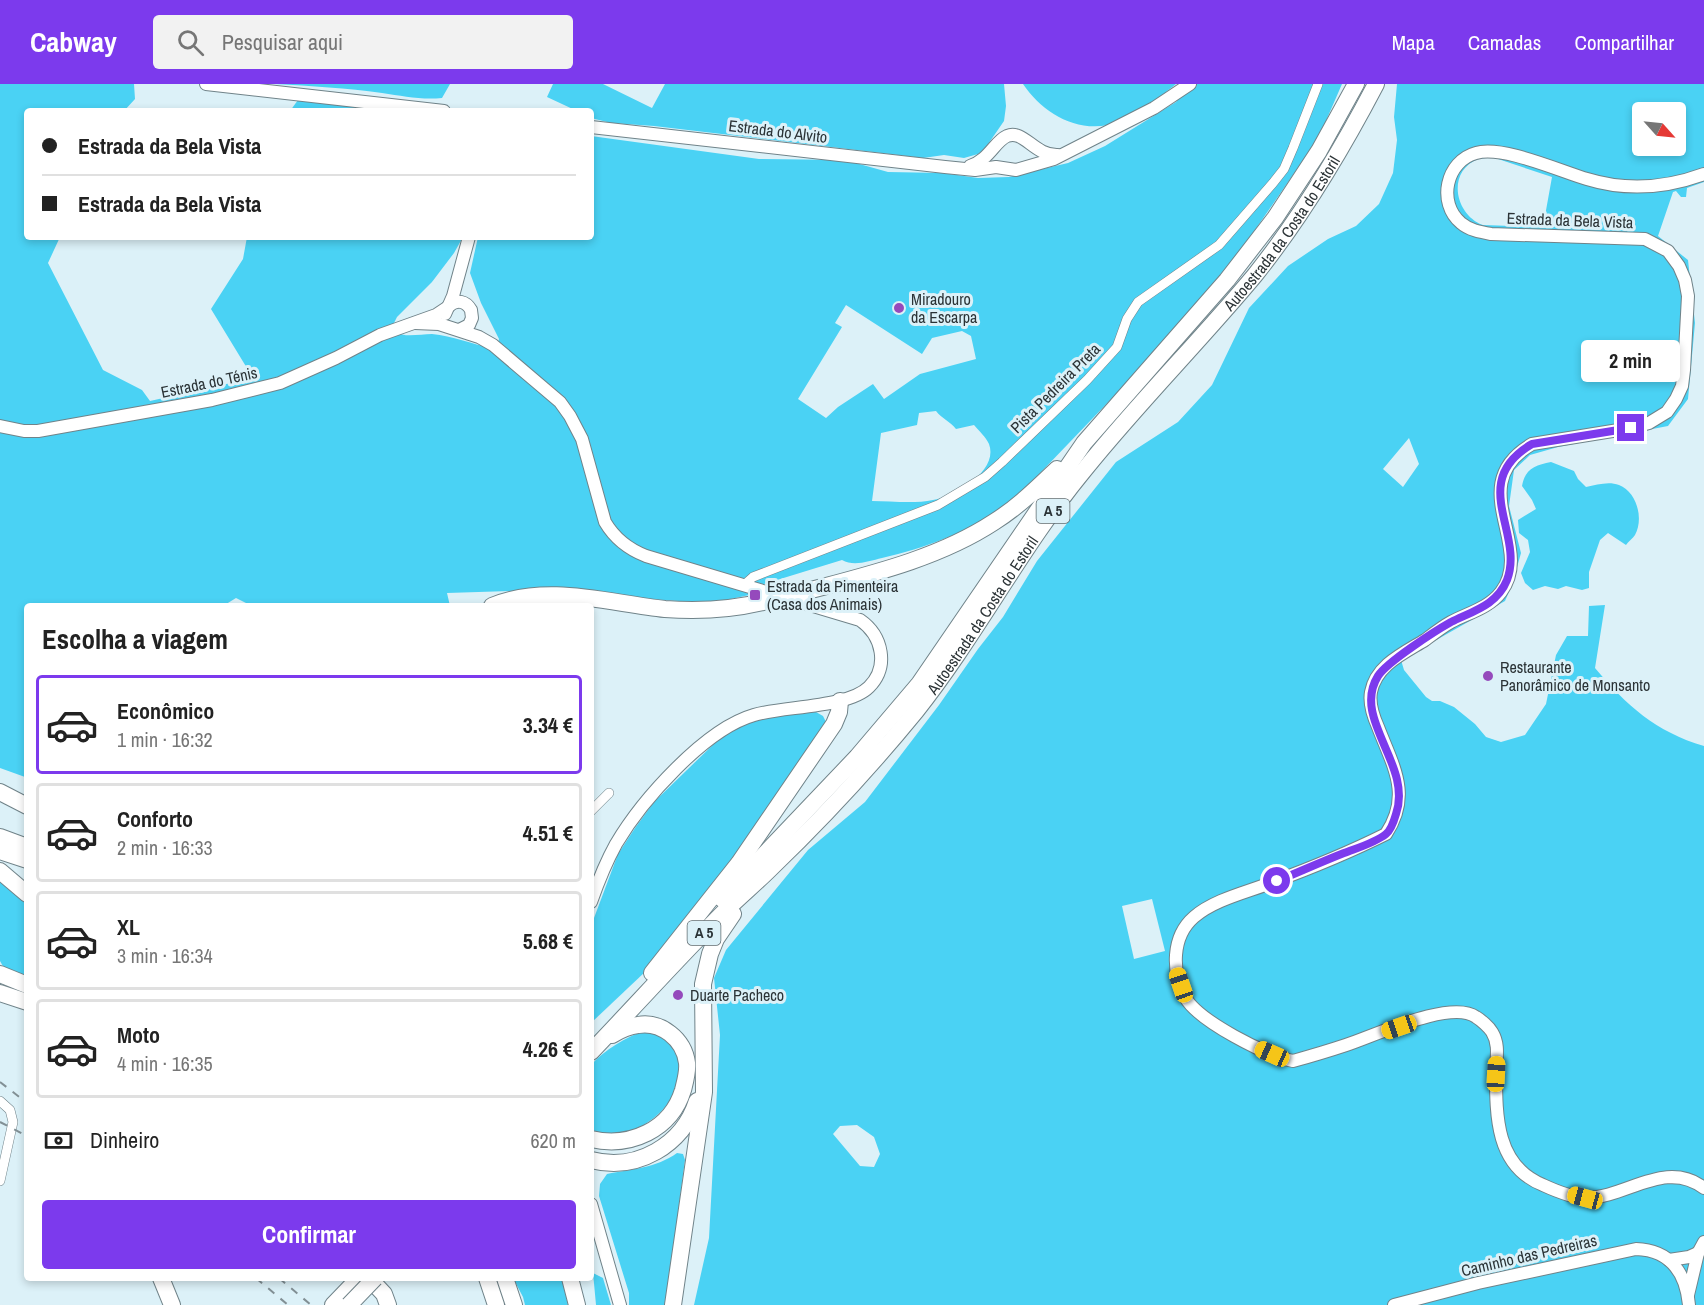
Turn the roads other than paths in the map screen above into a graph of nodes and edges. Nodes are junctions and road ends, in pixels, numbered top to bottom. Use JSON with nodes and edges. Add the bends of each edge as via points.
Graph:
{"nodes":[{"id":1,"x":206,"y":84,"type":"edge"},
{"id":2,"x":1190,"y":84,"type":"edge"},
{"id":3,"x":1318,"y":84,"type":"edge"},
{"id":4,"x":1356,"y":84,"type":"edge"},
{"id":5,"x":1376,"y":84,"type":"edge"},
{"id":6,"x":418,"y":108,"type":"edge"},
{"id":7,"x":594,"y":127,"type":"edge"},
{"id":8,"x":1028,"y":143,"type":"junction"},
{"id":9,"x":998,"y":145,"type":"junction"},
{"id":10,"x":1063,"y":155,"type":"junction"},
{"id":11,"x":960,"y":168,"type":"junction"},
{"id":12,"x":1007,"y":169,"type":"junction"},
{"id":13,"x":1020,"y":169,"type":"junction"},
{"id":14,"x":1704,"y":174,"type":"edge"},
{"id":15,"x":468,"y":240,"type":"edge"},
{"id":16,"x":461,"y":267,"type":"junction"},
{"id":17,"x":448,"y":307,"type":"junction"},
{"id":18,"x":471,"y":310,"type":"junction"},
{"id":19,"x":415,"y":323,"type":"junction"},
{"id":20,"x":455,"y":329,"type":"junction"},
{"id":21,"x":493,"y":345,"type":"junction"},
{"id":22,"x":0,"y":426,"type":"edge"},
{"id":23,"x":1084,"y":443,"type":"junction"},
{"id":24,"x":744,"y":585,"type":"junction"},
{"id":25,"x":501,"y":603,"type":"edge"},
{"id":26,"x":840,"y":701,"type":"junction"},
{"id":27,"x":0,"y":792,"type":"edge"},
{"id":28,"x":609,"y":793,"type":"dead end"},
{"id":29,"x":24,"y":804,"type":"edge"},
{"id":30,"x":594,"y":808,"type":"edge"},
{"id":31,"x":0,"y":837,"type":"edge"},
{"id":32,"x":24,"y":846,"type":"edge"},
{"id":33,"x":0,"y":851,"type":"edge"},
{"id":34,"x":24,"y":859,"type":"edge"},
{"id":35,"x":772,"y":867,"type":"junction"},
{"id":36,"x":0,"y":871,"type":"edge"},
{"id":37,"x":24,"y":891,"type":"edge"},
{"id":38,"x":594,"y":894,"type":"edge"},
{"id":39,"x":651,"y":973,"type":"junction"},
{"id":40,"x":0,"y":974,"type":"edge"},
{"id":41,"x":24,"y":984,"type":"edge"},
{"id":42,"x":0,"y":993,"type":"edge"},
{"id":43,"x":24,"y":1001,"type":"edge"},
{"id":44,"x":596,"y":1041,"type":"edge"},
{"id":45,"x":705,"y":1053,"type":"junction"},
{"id":46,"x":0,"y":1101,"type":"edge"},
{"id":47,"x":594,"y":1139,"type":"edge"},
{"id":48,"x":594,"y":1161,"type":"edge"},
{"id":49,"x":0,"y":1181,"type":"edge"},
{"id":50,"x":1704,"y":1188,"type":"edge"},
{"id":51,"x":594,"y":1214,"type":"edge"},
{"id":52,"x":1701,"y":1247,"type":"edge"},
{"id":53,"x":1669,"y":1260,"type":"junction"},
{"id":54,"x":162,"y":1281,"type":"edge"},
{"id":55,"x":356,"y":1281,"type":"edge"},
{"id":56,"x":372,"y":1281,"type":"edge"},
{"id":57,"x":372,"y":1281,"type":"edge"},
{"id":58,"x":488,"y":1281,"type":"edge"},
{"id":59,"x":507,"y":1281,"type":"edge"},
{"id":60,"x":571,"y":1281,"type":"edge"},
{"id":61,"x":583,"y":1281,"type":"edge"},
{"id":62,"x":1688,"y":1300,"type":"edge"},
{"id":63,"x":172,"y":1305,"type":"edge"},
{"id":64,"x":333,"y":1305,"type":"edge"},
{"id":65,"x":349,"y":1305,"type":"edge"},
{"id":66,"x":388,"y":1305,"type":"edge"},
{"id":67,"x":496,"y":1305,"type":"edge"},
{"id":68,"x":514,"y":1305,"type":"edge"},
{"id":69,"x":577,"y":1305,"type":"edge"},
{"id":70,"x":588,"y":1305,"type":"edge"},
{"id":71,"x":620,"y":1305,"type":"edge"},
{"id":72,"x":673,"y":1305,"type":"edge"},
{"id":73,"x":1394,"y":1305,"type":"edge"}],
"edges":[{"from":1,"to":6,"type":"street"},
{"from":2,"to":10,"type":"street","name":"Estrada do Alvito","via":[[1154,108]]},
{"from":3,"to":24,"type":"street","name":"Pista Pedreira Preta","via":[[1284,169],[1274,183],[1219,245],[1138,302],[1117,347],[1002,462],[938,505],[753,577]]},
{"from":4,"to":23,"type":"highway","name":"Autoestrada da Costa do Estoril","number":"A 5","via":[[1311,164],[1248,255]]},
{"from":5,"to":35,"type":"highway","name":"Autoestrada da Costa do Estoril","number":"A 5","via":[[1335,158],[1270,255],[1082,471],[917,708]]},
{"from":7,"to":11,"type":"street","name":"Estrada do Alvito"},
{"from":8,"to":9,"type":"street","via":[[1012,135]]},
{"from":8,"to":10,"type":"street","via":[[1044,154]]},
{"from":8,"to":13,"type":"street","via":[[1029,160]]},
{"from":9,"to":11,"type":"street","via":[[979,162]]},
{"from":9,"to":12,"type":"street","via":[[997,159]]},
{"from":10,"to":13,"type":"street","name":"Estrada do Alvito"},
{"from":11,"to":12,"type":"street","name":"Estrada do Alvito"},
{"from":12,"to":13,"type":"street","name":"Estrada do Alvito"},
{"from":14,"to":50,"type":"street","name":"Estrada da Bela Vista","via":[[1669,185],[1610,184],[1485,151],[1470,155],[1452,172],[1446,190],[1449,207],[1460,223],[1472,230],[1491,234],[1645,239],[1668,252],[1685,279],[1688,296],[1682,387],[1667,412],[1649,423],[1532,444],[1518,452],[1500,485],[1511,555],[1503,590],[1478,610],[1389,662],[1370,693],[1373,717],[1400,788],[1393,824],[1386,834],[1212,905],[1193,917],[1179,937],[1176,954],[1177,973],[1186,998],[1197,1011],[1256,1047],[1293,1061],[1419,1018],[1470,1013],[1492,1032],[1497,1047],[1502,1139],[1509,1159],[1524,1173],[1540,1184],[1585,1198],[1668,1177],[1684,1177]]},
{"from":15,"to":16,"type":"street"},
{"from":16,"to":17,"type":"street"},
{"from":16,"to":18,"type":"street","via":[[462,290]]},
{"from":17,"to":18,"type":"street","via":[[459,302]]},
{"from":17,"to":19,"type":"street","name":"Estrada do Ténis"},
{"from":17,"to":20,"type":"street","via":[[445,318]]},
{"from":18,"to":20,"type":"street","via":[[469,325]]},
{"from":18,"to":21,"type":"street"},
{"from":19,"to":20,"type":"street","name":"Estrada do Ténis"},
{"from":19,"to":22,"type":"street","name":"Estrada do Ténis","via":[[380,335],[280,383],[243,393],[38,431]]},
{"from":20,"to":21,"type":"street","name":"Estrada do Ténis"},
{"from":21,"to":24,"type":"street","via":[[560,402],[570,416],[582,439],[604,522],[616,538],[632,551]]},
{"from":23,"to":25,"type":"highway","bridge":true,"via":[[1021,502],[972,535],[917,559],[796,594],[707,610],[548,595]]},
{"from":23,"to":39,"type":"highway","name":"Autoestrada da Costa do Estoril","number":"A 5","via":[[899,709],[835,782]]},
{"from":24,"to":26,"type":"street","via":[[869,626],[881,651],[879,671],[865,690]]},
{"from":26,"to":38,"type":"street","via":[[753,715],[712,737],[651,796],[627,827]]},
{"from":26,"to":39,"type":"highway","via":[[834,724],[763,830]]},
{"from":27,"to":29,"type":"highway"},
{"from":28,"to":30,"type":"street"},
{"from":31,"to":32,"type":"highway"},
{"from":33,"to":34,"type":"highway"},
{"from":35,"to":44,"type":"highway","name":"Autoestrada da Costa do Estoril","number":"A 5"},
{"from":35,"to":45,"type":"highway","via":[[733,914],[710,954],[702,995]]},
{"from":36,"to":37,"type":"highway"},
{"from":39,"to":44,"type":"highway"},
{"from":40,"to":41,"type":"highway"},
{"from":42,"to":43,"type":"highway"},
{"from":44,"to":47,"type":"highway","via":[[640,1024],[658,1027],[681,1045],[687,1075],[676,1107],[650,1132],[622,1142]]},
{"from":45,"to":48,"type":"highway","via":[[696,1105],[672,1141],[647,1156],[626,1162]]},
{"from":45,"to":72,"type":"highway","via":[[704,1092]]},
{"from":46,"to":49,"type":"street","via":[[13,1122]]},
{"from":51,"to":71,"type":"street"},
{"from":52,"to":53,"type":"street","via":[[1689,1257]]},
{"from":52,"to":62,"type":"street"},
{"from":53,"to":62,"type":"street"},
{"from":53,"to":73,"type":"street","name":"Caminho das Pedreiras","via":[[1648,1249],[1628,1250]]},
{"from":54,"to":63,"type":"highway"},
{"from":55,"to":64,"type":"highway"},
{"from":56,"to":66,"type":"highway"},
{"from":57,"to":65,"type":"highway","bridge":true},
{"from":58,"to":67,"type":"highway"},
{"from":59,"to":68,"type":"highway"},
{"from":60,"to":69,"type":"highway"},
{"from":61,"to":70,"type":"highway"}]}
